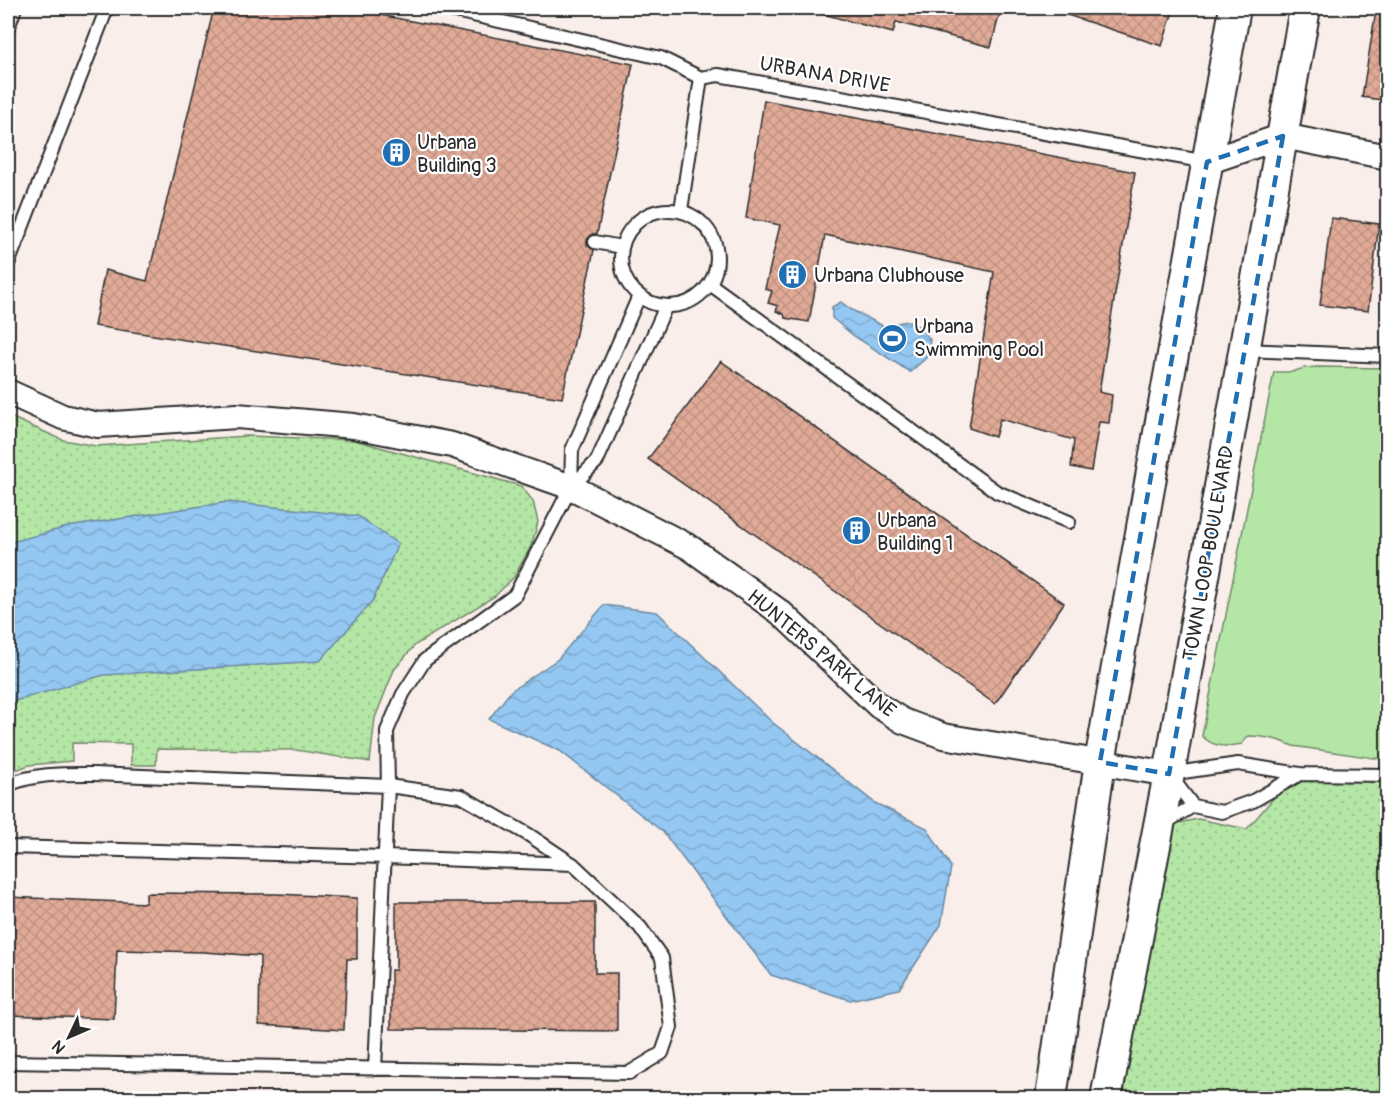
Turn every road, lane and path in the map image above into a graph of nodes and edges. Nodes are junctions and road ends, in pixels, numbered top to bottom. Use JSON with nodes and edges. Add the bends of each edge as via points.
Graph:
{"nodes":[{"id":1,"x":15,"y":8,"type":"edge"},
{"id":2,"x":107,"y":8,"type":"edge"},
{"id":3,"x":442,"y":8,"type":"edge"},
{"id":4,"x":1235,"y":8,"type":"edge"},
{"id":5,"x":1305,"y":8,"type":"edge"},
{"id":6,"x":8,"y":28,"type":"edge"},
{"id":7,"x":701,"y":78,"type":"junction"},
{"id":8,"x":1283,"y":136,"type":"junction"},
{"id":9,"x":1388,"y":157,"type":"edge"},
{"id":10,"x":1207,"y":162,"type":"junction"},
{"id":11,"x":681,"y":210,"type":"junction"},
{"id":12,"x":595,"y":242,"type":"dead end"},
{"id":13,"x":621,"y":247,"type":"junction"},
{"id":14,"x":8,"y":264,"type":"edge"},
{"id":15,"x":710,"y":284,"type":"junction"},
{"id":16,"x":639,"y":296,"type":"junction"},
{"id":17,"x":666,"y":306,"type":"junction"},
{"id":18,"x":1244,"y":350,"type":"junction"},
{"id":19,"x":1388,"y":356,"type":"edge"},
{"id":20,"x":8,"y":392,"type":"edge"},
{"id":21,"x":571,"y":487,"type":"junction"},
{"id":22,"x":1069,"y":522,"type":"dead end"},
{"id":23,"x":1100,"y":762,"type":"junction"},
{"id":24,"x":1169,"y":774,"type":"junction"},
{"id":25,"x":1300,"y":774,"type":"junction"},
{"id":26,"x":1388,"y":775,"type":"edge"},
{"id":27,"x":8,"y":785,"type":"edge"},
{"id":28,"x":388,"y":786,"type":"junction"},
{"id":29,"x":1193,"y":806,"type":"junction"},
{"id":30,"x":1159,"y":827,"type":"junction"},
{"id":31,"x":8,"y":847,"type":"edge"},
{"id":32,"x":385,"y":857,"type":"junction"},
{"id":33,"x":574,"y":865,"type":"junction"},
{"id":34,"x":8,"y":1062,"type":"edge"},
{"id":35,"x":375,"y":1068,"type":"junction"},
{"id":36,"x":1051,"y":1098,"type":"edge"},
{"id":37,"x":1106,"y":1098,"type":"edge"}],
"edges":[{"from":1,"to":6,"type":"lane"},
{"from":2,"to":14,"type":"lane"},
{"from":3,"to":7,"type":"lane","name":"URBANA DRIVE","via":[[661,58]]},
{"from":4,"to":10,"type":"street"},
{"from":5,"to":8,"type":"street","name":"TOWN LOOP BOULEVARD"},
{"from":7,"to":10,"type":"lane","name":"URBANA DRIVE","via":[[718,75]]},
{"from":7,"to":11,"type":"lane"},
{"from":8,"to":9,"type":"street"},
{"from":8,"to":10,"type":"street"},
{"from":8,"to":18,"type":"street","name":"TOWN LOOP BOULEVARD"},
{"from":10,"to":23,"type":"street"},
{"from":11,"to":13,"type":"lane","via":[[662,209],[642,217],[629,230]]},
{"from":11,"to":15,"type":"lane","via":[[697,217],[708,228],[716,246],[717,266]]},
{"from":12,"to":13,"type":"lane"},
{"from":13,"to":16,"type":"lane","via":[[621,268]]},
{"from":15,"to":17,"type":"lane","via":[[699,297]]},
{"from":15,"to":22,"type":"lane","via":[[997,492]]},
{"from":16,"to":17,"type":"lane"},
{"from":16,"to":21,"type":"lane","via":[[573,450]]},
{"from":17,"to":21,"type":"lane","via":[[597,461]]},
{"from":18,"to":19,"type":"lane"},
{"from":18,"to":24,"type":"street","name":"TOWN LOOP BOULEVARD"},
{"from":20,"to":21,"type":"street","name":"HUNTERS PARK LANE","via":[[63,417],[98,425],[237,416],[354,426],[452,445]]},
{"from":21,"to":23,"type":"street","name":"HUNTERS PARK LANE","via":[[689,547],[781,613],[879,706],[903,721],[943,736]]},
{"from":21,"to":28,"type":"lane","via":[[515,595],[425,660],[403,694],[387,731]]},
{"from":23,"to":24,"type":"street","name":"HUNTERS PARK LANE"},
{"from":23,"to":36,"type":"street"},
{"from":24,"to":25,"type":"lane","via":[[1238,764]]},
{"from":24,"to":29,"type":"lane"},
{"from":24,"to":30,"type":"street","name":"TOWN LOOP BOULEVARD"},
{"from":25,"to":26,"type":"lane"},
{"from":25,"to":29,"type":"lane","via":[[1253,801],[1222,812]]},
{"from":27,"to":28,"type":"lane","via":[[22,778],[53,774],[94,774]]},
{"from":28,"to":32,"type":"lane"},
{"from":28,"to":33,"type":"lane","via":[[461,796]]},
{"from":29,"to":30,"type":"lane"},
{"from":30,"to":37,"type":"street","name":"TOWN LOOP BOULEVARD"},
{"from":31,"to":32,"type":"lane"},
{"from":32,"to":33,"type":"lane"},
{"from":32,"to":35,"type":"lane"},
{"from":33,"to":35,"type":"lane","via":[[640,927],[662,958],[671,1027],[662,1053],[629,1073]]},
{"from":34,"to":35,"type":"lane"}]}
